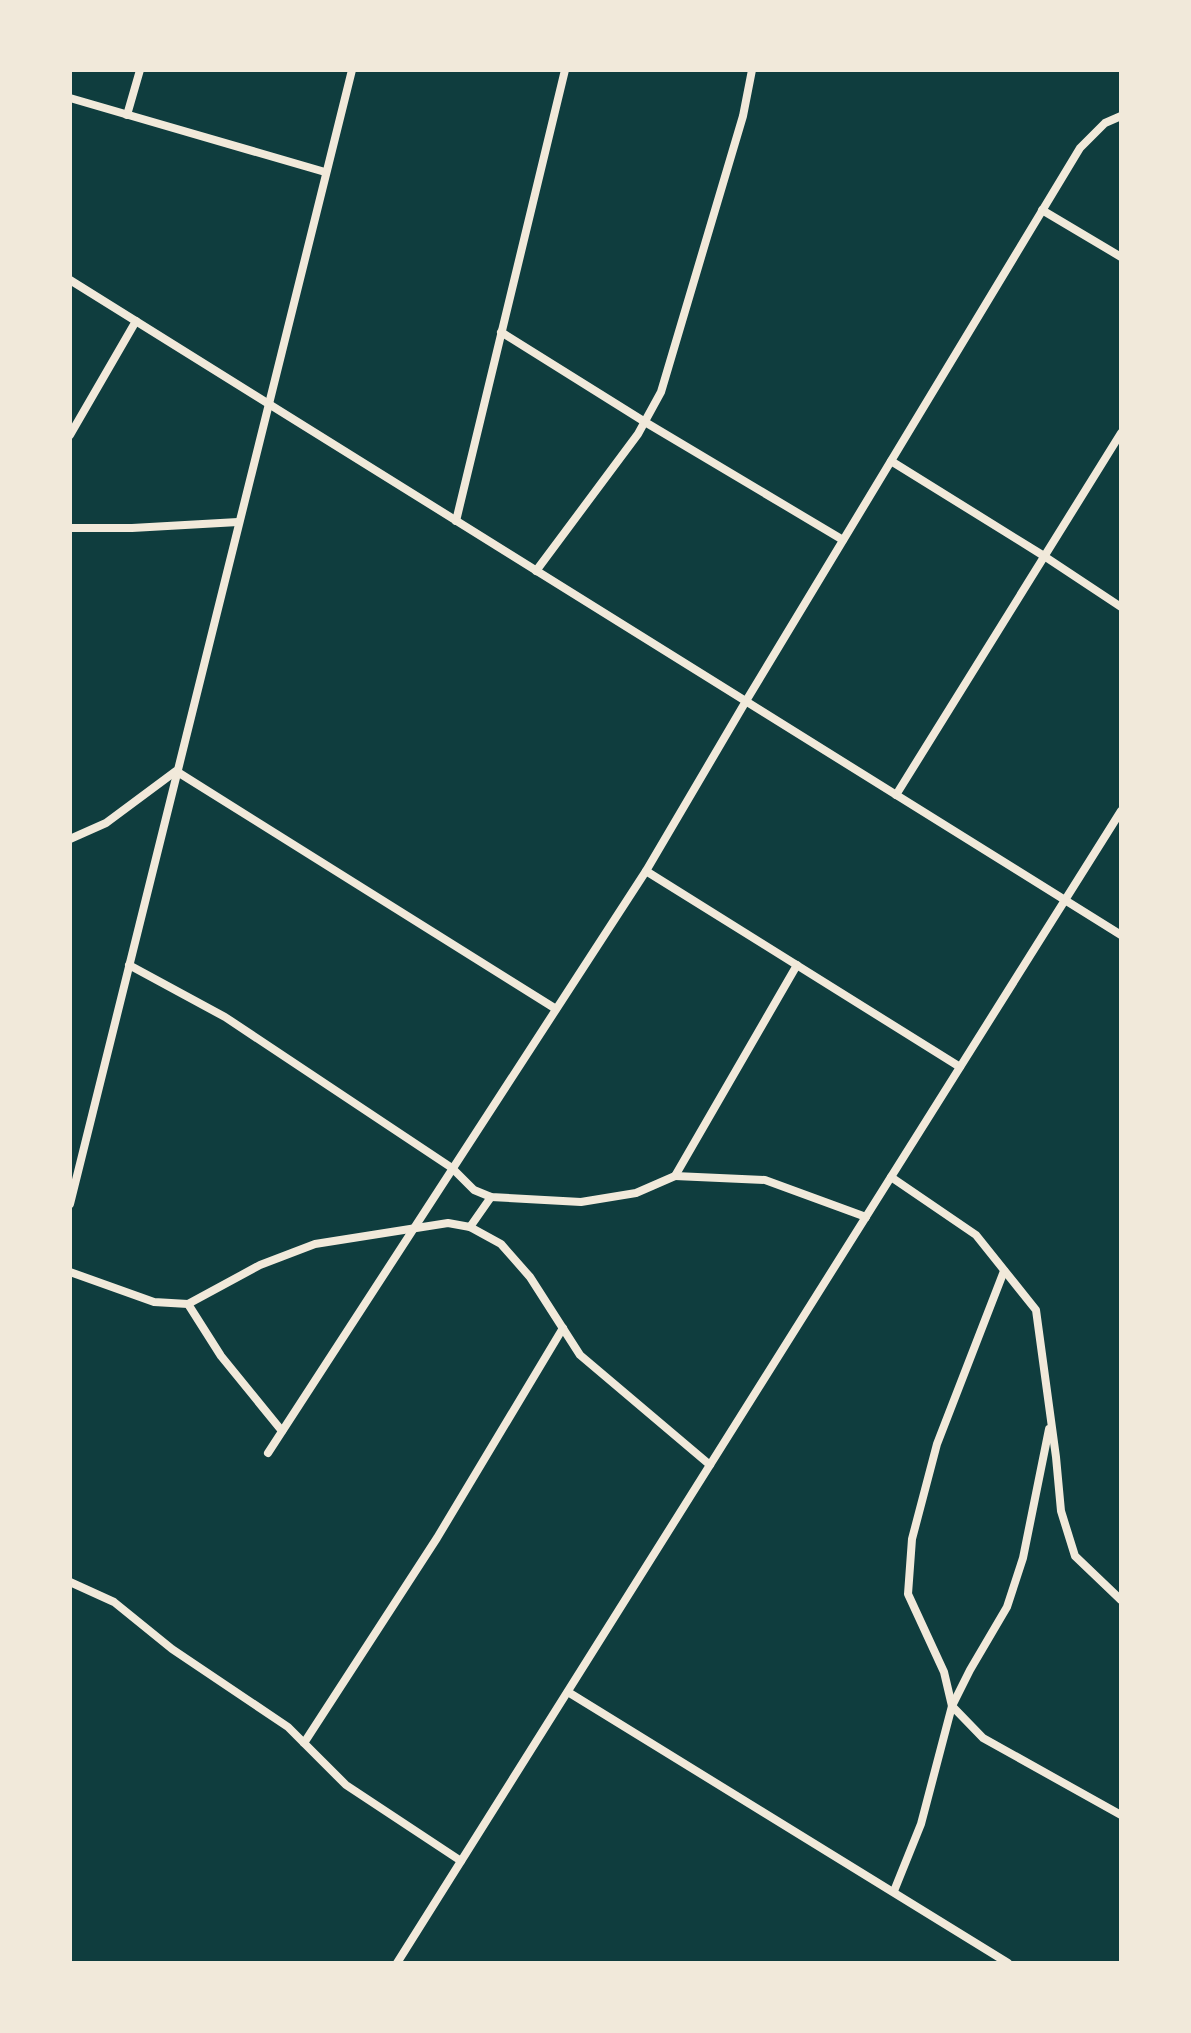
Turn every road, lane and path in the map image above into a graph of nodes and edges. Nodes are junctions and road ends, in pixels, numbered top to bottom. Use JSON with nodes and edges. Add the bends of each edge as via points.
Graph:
{"nodes":[{"id":1,"x":140,"y":70,"type":"edge"},
{"id":2,"x":352,"y":70,"type":"edge"},
{"id":3,"x":565,"y":70,"type":"edge"},
{"id":4,"x":752,"y":70,"type":"edge"},
{"id":5,"x":70,"y":98,"type":"edge"},
{"id":6,"x":127,"y":115,"type":"junction"},
{"id":7,"x":1121,"y":116,"type":"edge"},
{"id":8,"x":325,"y":172,"type":"junction"},
{"id":9,"x":1042,"y":210,"type":"junction"},
{"id":10,"x":1121,"y":257,"type":"edge"},
{"id":11,"x":70,"y":280,"type":"edge"},
{"id":12,"x":136,"y":321,"type":"junction"},
{"id":13,"x":501,"y":332,"type":"junction"},
{"id":14,"x":268,"y":403,"type":"junction"},
{"id":15,"x":645,"y":422,"type":"junction"},
{"id":16,"x":1121,"y":433,"type":"edge"},
{"id":17,"x":70,"y":435,"type":"edge"},
{"id":18,"x":891,"y":461,"type":"junction"},
{"id":19,"x":456,"y":521,"type":"junction"},
{"id":20,"x":238,"y":522,"type":"junction"},
{"id":21,"x":70,"y":528,"type":"edge"},
{"id":22,"x":843,"y":540,"type":"junction"},
{"id":23,"x":1044,"y":556,"type":"junction"},
{"id":24,"x":536,"y":571,"type":"junction"},
{"id":25,"x":1121,"y":607,"type":"edge"},
{"id":26,"x":746,"y":701,"type":"junction"},
{"id":27,"x":176,"y":771,"type":"junction"},
{"id":28,"x":896,"y":795,"type":"junction"},
{"id":29,"x":1121,"y":811,"type":"edge"},
{"id":30,"x":70,"y":839,"type":"edge"},
{"id":31,"x":646,"y":871,"type":"junction"},
{"id":32,"x":1065,"y":900,"type":"junction"},
{"id":33,"x":1121,"y":935,"type":"edge"},
{"id":34,"x":129,"y":965,"type":"junction"},
{"id":35,"x":797,"y":965,"type":"junction"},
{"id":36,"x":556,"y":1009,"type":"junction"},
{"id":37,"x":960,"y":1067,"type":"junction"},
{"id":38,"x":452,"y":1168,"type":"junction"},
{"id":39,"x":675,"y":1176,"type":"junction"},
{"id":40,"x":891,"y":1177,"type":"junction"},
{"id":41,"x":491,"y":1197,"type":"junction"},
{"id":42,"x":70,"y":1204,"type":"edge"},
{"id":43,"x":866,"y":1217,"type":"junction"},
{"id":44,"x":415,"y":1227,"type":"junction"},
{"id":45,"x":470,"y":1227,"type":"junction"},
{"id":46,"x":1004,"y":1271,"type":"junction"},
{"id":47,"x":70,"y":1272,"type":"edge"},
{"id":48,"x":188,"y":1304,"type":"junction"},
{"id":49,"x":563,"y":1328,"type":"junction"},
{"id":50,"x":1051,"y":1420,"type":"junction"},
{"id":51,"x":282,"y":1431,"type":"junction"},
{"id":52,"x":268,"y":1453,"type":"dead end"},
{"id":53,"x":710,"y":1465,"type":"junction"},
{"id":54,"x":70,"y":1582,"type":"edge"},
{"id":55,"x":1121,"y":1600,"type":"edge"},
{"id":56,"x":568,"y":1692,"type":"junction"},
{"id":57,"x":952,"y":1706,"type":"junction"},
{"id":58,"x":304,"y":1743,"type":"junction"},
{"id":59,"x":1121,"y":1815,"type":"edge"},
{"id":60,"x":461,"y":1861,"type":"junction"},
{"id":61,"x":894,"y":1891,"type":"junction"},
{"id":62,"x":397,"y":1963,"type":"edge"},
{"id":63,"x":1008,"y":1963,"type":"edge"}],
"edges":[{"from":1,"to":6,"type":"street"},
{"from":2,"to":8,"type":"street"},
{"from":3,"to":13,"type":"street"},
{"from":4,"to":15,"type":"street","via":[[661,392]]},
{"from":5,"to":6,"type":"street"},
{"from":6,"to":8,"type":"street"},
{"from":7,"to":9,"type":"street","via":[[1105,123],[1080,148]]},
{"from":8,"to":14,"type":"street"},
{"from":9,"to":10,"type":"street"},
{"from":9,"to":18,"type":"street"},
{"from":11,"to":12,"type":"street"},
{"from":12,"to":14,"type":"street"},
{"from":12,"to":17,"type":"street"},
{"from":13,"to":15,"type":"street"},
{"from":13,"to":19,"type":"street"},
{"from":14,"to":19,"type":"street"},
{"from":14,"to":20,"type":"street"},
{"from":15,"to":22,"type":"street"},
{"from":15,"to":24,"type":"street"},
{"from":16,"to":23,"type":"street"},
{"from":18,"to":22,"type":"street"},
{"from":18,"to":23,"type":"street"},
{"from":19,"to":24,"type":"street"},
{"from":20,"to":21,"type":"street"},
{"from":20,"to":27,"type":"street"},
{"from":22,"to":26,"type":"street"},
{"from":23,"to":25,"type":"street"},
{"from":23,"to":28,"type":"street"},
{"from":24,"to":26,"type":"street"},
{"from":26,"to":28,"type":"street"},
{"from":26,"to":31,"type":"street"},
{"from":27,"to":30,"type":"street","via":[[106,823]]},
{"from":27,"to":34,"type":"street"},
{"from":27,"to":36,"type":"street"},
{"from":28,"to":32,"type":"street"},
{"from":29,"to":32,"type":"street"},
{"from":31,"to":35,"type":"street"},
{"from":31,"to":36,"type":"street"},
{"from":32,"to":33,"type":"street"},
{"from":32,"to":37,"type":"street"},
{"from":34,"to":38,"type":"street","via":[[225,1017]]},
{"from":34,"to":42,"type":"street"},
{"from":35,"to":37,"type":"street"},
{"from":35,"to":39,"type":"street"},
{"from":36,"to":38,"type":"street"},
{"from":37,"to":40,"type":"street"},
{"from":38,"to":41,"type":"street","via":[[474,1190]]},
{"from":38,"to":44,"type":"street"},
{"from":39,"to":41,"type":"street","via":[[636,1193],[581,1202]]},
{"from":39,"to":43,"type":"street","via":[[765,1180]]},
{"from":40,"to":43,"type":"street"},
{"from":40,"to":46,"type":"street","via":[[976,1235]]},
{"from":41,"to":45,"type":"street"},
{"from":43,"to":53,"type":"street"},
{"from":44,"to":45,"type":"street"},
{"from":44,"to":48,"type":"street","via":[[315,1244],[260,1265]]},
{"from":44,"to":51,"type":"street"},
{"from":45,"to":49,"type":"street","via":[[501,1244]]},
{"from":46,"to":50,"type":"street","via":[[1036,1310]]},
{"from":46,"to":57,"type":"street","via":[[937,1444],[912,1539],[908,1594],[944,1672]]},
{"from":47,"to":48,"type":"street","via":[[154,1302]]},
{"from":48,"to":51,"type":"street","via":[[221,1356]]},
{"from":49,"to":53,"type":"street","via":[[580,1355]]},
{"from":49,"to":58,"type":"street","via":[[437,1538]]},
{"from":50,"to":55,"type":"street","via":[[1061,1511],[1075,1556]]},
{"from":50,"to":57,"type":"street","via":[[1023,1558],[1007,1607]]},
{"from":51,"to":52,"type":"street"},
{"from":53,"to":56,"type":"street"},
{"from":54,"to":58,"type":"street","via":[[114,1602]]},
{"from":56,"to":60,"type":"street"},
{"from":56,"to":61,"type":"street"},
{"from":57,"to":59,"type":"street","via":[[983,1738]]},
{"from":57,"to":61,"type":"street","via":[[921,1824]]},
{"from":58,"to":60,"type":"street","via":[[346,1785]]},
{"from":60,"to":62,"type":"street"},
{"from":61,"to":63,"type":"street"}]}
